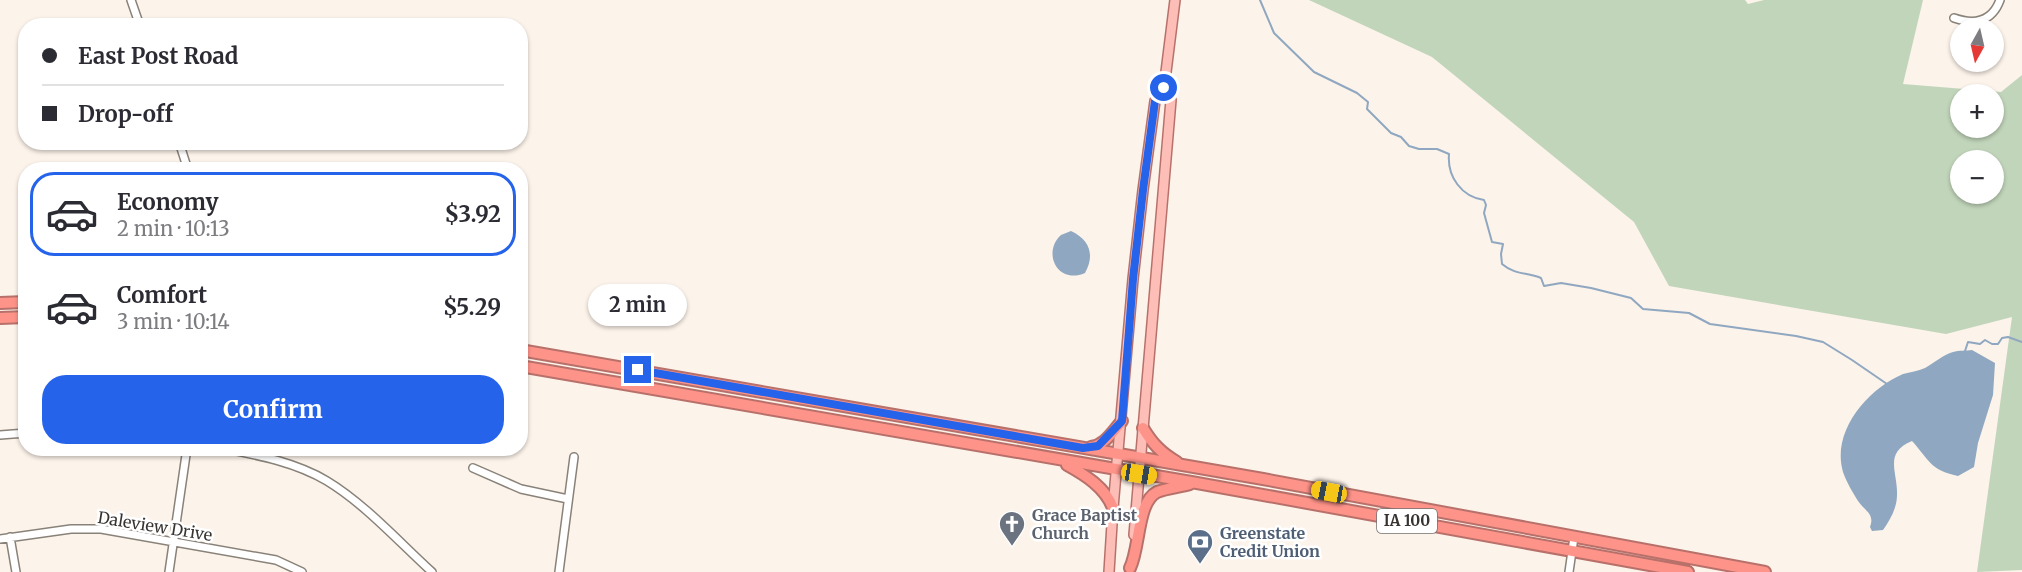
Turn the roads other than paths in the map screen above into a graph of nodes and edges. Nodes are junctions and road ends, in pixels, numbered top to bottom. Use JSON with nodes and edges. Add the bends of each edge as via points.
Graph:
{"nodes":[{"id":1,"x":131,"y":0,"type":"edge"},
{"id":2,"x":1175,"y":0,"type":"edge"},
{"id":3,"x":2000,"y":0,"type":"edge"},
{"id":4,"x":137,"y":18,"type":"edge"},
{"id":5,"x":1987,"y":18,"type":"edge"},
{"id":6,"x":1164,"y":88,"type":"junction"},
{"id":7,"x":18,"y":302,"type":"edge"},
{"id":8,"x":0,"y":303,"type":"edge"},
{"id":9,"x":18,"y":317,"type":"edge"},
{"id":10,"x":0,"y":318,"type":"edge"},
{"id":11,"x":528,"y":351,"type":"edge"},
{"id":12,"x":528,"y":367,"type":"edge"},
{"id":13,"x":1122,"y":421,"type":"junction"},
{"id":14,"x":1143,"y":428,"type":"junction"},
{"id":15,"x":18,"y":434,"type":"edge"},
{"id":16,"x":0,"y":435,"type":"edge"},
{"id":17,"x":1083,"y":448,"type":"junction"},
{"id":18,"x":1119,"y":454,"type":"junction"},
{"id":19,"x":186,"y":456,"type":"edge"},
{"id":20,"x":260,"y":456,"type":"edge"},
{"id":21,"x":574,"y":457,"type":"dead end"},
{"id":22,"x":1140,"y":458,"type":"junction"},
{"id":23,"x":1058,"y":460,"type":"junction"},
{"id":24,"x":1183,"y":465,"type":"junction"},
{"id":25,"x":473,"y":468,"type":"dead end"},
{"id":26,"x":1117,"y":470,"type":"junction"},
{"id":27,"x":1139,"y":474,"type":"junction"},
{"id":28,"x":1197,"y":483,"type":"junction"},
{"id":29,"x":568,"y":498,"type":"junction"},
{"id":30,"x":1113,"y":508,"type":"junction"},
{"id":31,"x":10,"y":537,"type":"junction"},
{"id":32,"x":1574,"y":537,"type":"junction"},
{"id":33,"x":0,"y":539,"type":"edge"},
{"id":34,"x":173,"y":541,"type":"junction"},
{"id":35,"x":1572,"y":551,"type":"junction"},
{"id":36,"x":1130,"y":570,"type":"edge"},
{"id":37,"x":16,"y":572,"type":"edge"},
{"id":38,"x":169,"y":572,"type":"edge"},
{"id":39,"x":302,"y":572,"type":"edge"},
{"id":40,"x":432,"y":572,"type":"edge"},
{"id":41,"x":559,"y":572,"type":"edge"},
{"id":42,"x":1109,"y":572,"type":"edge"},
{"id":43,"x":1569,"y":572,"type":"edge"},
{"id":44,"x":1688,"y":572,"type":"edge"},
{"id":45,"x":1765,"y":572,"type":"edge"}],
"edges":[{"from":1,"to":4,"type":"street"},
{"from":2,"to":6,"type":"main road"},
{"from":3,"to":5,"type":"street"},
{"from":6,"to":13,"type":"main road","via":[[1155,101],[1143,190]]},
{"from":6,"to":14,"type":"main road","via":[[1171,100]]},
{"from":7,"to":8,"type":"highway"},
{"from":9,"to":10,"type":"highway"},
{"from":11,"to":17,"type":"highway","number":"IA 100"},
{"from":12,"to":23,"type":"highway","number":"IA 100"},
{"from":13,"to":17,"type":"highway","via":[[1098,446]]},
{"from":13,"to":18,"type":"main road"},
{"from":14,"to":22,"type":"main road"},
{"from":14,"to":24,"type":"highway","via":[[1161,452]]},
{"from":15,"to":16,"type":"street"},
{"from":17,"to":18,"type":"highway","number":"IA 100"},
{"from":18,"to":22,"type":"highway","number":"IA 100"},
{"from":18,"to":26,"type":"main road"},
{"from":19,"to":34,"type":"street"},
{"from":20,"to":40,"type":"street","via":[[279,460],[326,481],[349,496]]},
{"from":21,"to":29,"type":"street"},
{"from":22,"to":24,"type":"highway","number":"IA 100"},
{"from":22,"to":27,"type":"main road"},
{"from":23,"to":26,"type":"highway","number":"IA 100"},
{"from":23,"to":30,"type":"highway","via":[[1092,481],[1109,497]]},
{"from":24,"to":32,"type":"highway","number":"IA 100"},
{"from":25,"to":29,"type":"street","via":[[521,489]]},
{"from":26,"to":27,"type":"highway","number":"IA 100"},
{"from":26,"to":30,"type":"main road"},
{"from":27,"to":28,"type":"highway","number":"IA 100"},
{"from":27,"to":36,"type":"main road"},
{"from":28,"to":35,"type":"highway","number":"IA 100"},
{"from":28,"to":36,"type":"highway","via":[[1154,493],[1140,525],[1136,558]]},
{"from":29,"to":41,"type":"street"},
{"from":30,"to":42,"type":"main road"},
{"from":31,"to":33,"type":"street","name":"Daleview Drive"},
{"from":31,"to":34,"type":"street","name":"Daleview Drive","via":[[87,528]]},
{"from":31,"to":37,"type":"street"},
{"from":32,"to":35,"type":"street"},
{"from":32,"to":45,"type":"highway","number":"IA 100"},
{"from":34,"to":38,"type":"street"},
{"from":34,"to":39,"type":"street","name":"Daleview Drive","via":[[276,560]]},
{"from":35,"to":43,"type":"street"},
{"from":35,"to":44,"type":"highway","number":"IA 100"}]}
